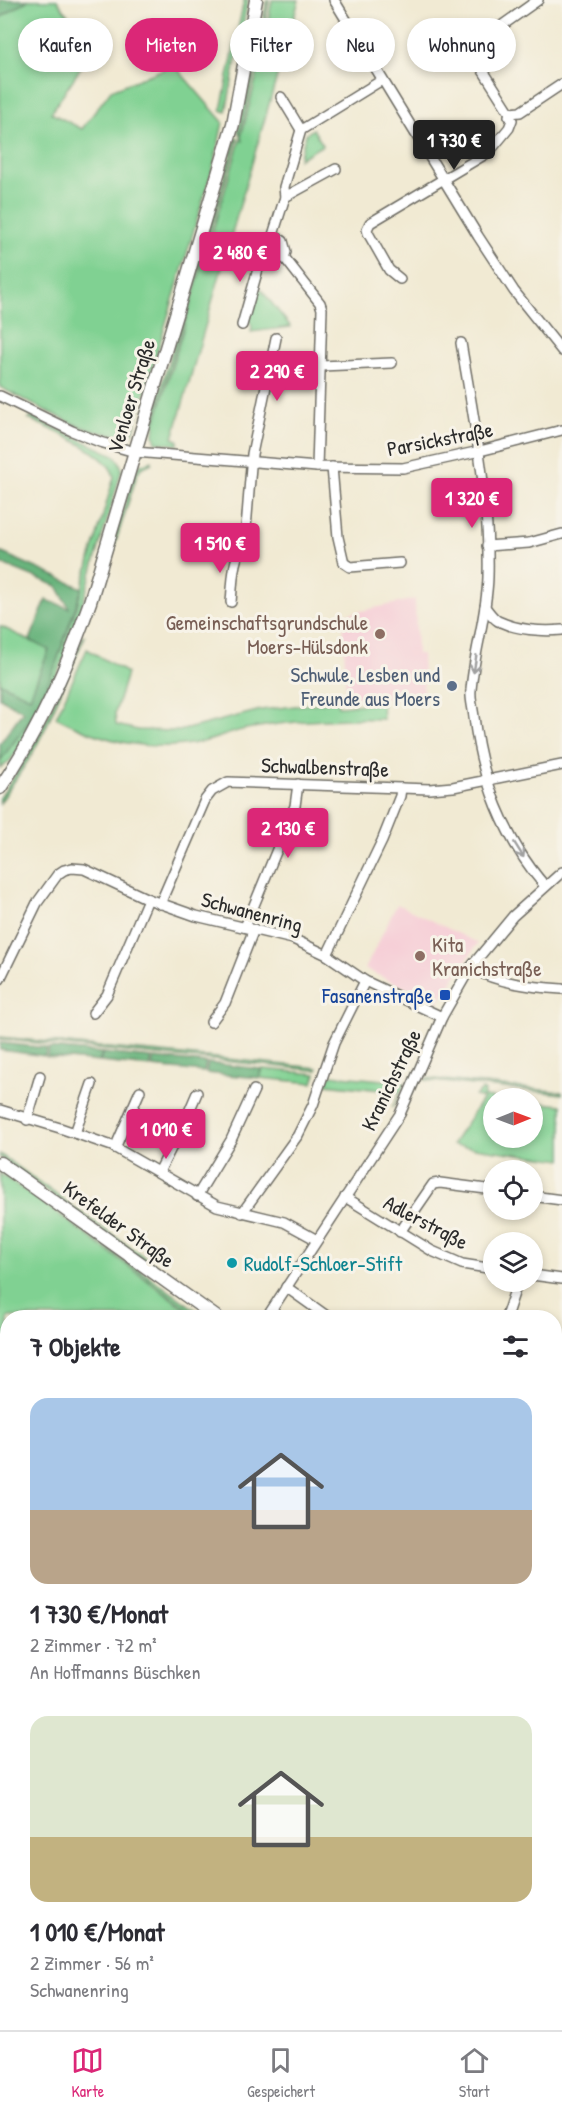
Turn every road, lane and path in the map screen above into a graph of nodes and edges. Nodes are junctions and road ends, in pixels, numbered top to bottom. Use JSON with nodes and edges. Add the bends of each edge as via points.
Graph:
{"nodes":[{"id":1,"x":256,"y":0,"type":"edge"},
{"id":2,"x":334,"y":0,"type":"edge"},
{"id":3,"x":538,"y":0,"type":"edge"},
{"id":4,"x":382,"y":80,"type":"junction"},
{"id":5,"x":562,"y":84,"type":"edge"},
{"id":6,"x":281,"y":97,"type":"dead end"},
{"id":7,"x":513,"y":115,"type":"junction"},
{"id":8,"x":301,"y":130,"type":"junction"},
{"id":9,"x":336,"y":169,"type":"dead end"},
{"id":10,"x":444,"y":180,"type":"junction"},
{"id":11,"x":285,"y":197,"type":"junction"},
{"id":12,"x":273,"y":235,"type":"junction"},
{"id":13,"x":267,"y":254,"type":"junction"},
{"id":14,"x":284,"y":257,"type":"junction"},
{"id":15,"x":400,"y":279,"type":"dead end"},
{"id":16,"x":242,"y":325,"type":"dead end"},
{"id":17,"x":276,"y":338,"type":"dead end"},
{"id":18,"x":558,"y":339,"type":"edge"},
{"id":19,"x":461,"y":343,"type":"dead end"},
{"id":20,"x":562,"y":351,"type":"edge"},
{"id":21,"x":392,"y":363,"type":"dead end"},
{"id":22,"x":321,"y":366,"type":"junction"},
{"id":23,"x":0,"y":396,"type":"edge"},
{"id":24,"x":562,"y":430,"type":"edge"},
{"id":25,"x":480,"y":451,"type":"junction"},
{"id":26,"x":135,"y":452,"type":"junction"},
{"id":27,"x":251,"y":462,"type":"junction"},
{"id":28,"x":317,"y":467,"type":"junction"},
{"id":29,"x":332,"y":467,"type":"junction"},
{"id":30,"x":562,"y":534,"type":"edge"},
{"id":31,"x":487,"y":546,"type":"junction"},
{"id":32,"x":400,"y":563,"type":"dead end"},
{"id":33,"x":231,"y":602,"type":"dead end"},
{"id":34,"x":485,"y":607,"type":"junction"},
{"id":35,"x":562,"y":630,"type":"edge"},
{"id":36,"x":562,"y":765,"type":"edge"},
{"id":37,"x":486,"y":779,"type":"junction"},
{"id":38,"x":298,"y":784,"type":"junction"},
{"id":39,"x":0,"y":788,"type":"edge"},
{"id":40,"x":401,"y":788,"type":"junction"},
{"id":41,"x":562,"y":872,"type":"edge"},
{"id":42,"x":545,"y":886,"type":"junction"},
{"id":43,"x":148,"y":898,"type":"junction"},
{"id":44,"x":160,"y":904,"type":"junction"},
{"id":45,"x":250,"y":928,"type":"junction"},
{"id":46,"x":327,"y":955,"type":"junction"},
{"id":47,"x":470,"y":968,"type":"junction"},
{"id":48,"x":0,"y":979,"type":"edge"},
{"id":49,"x":365,"y":981,"type":"junction"},
{"id":50,"x":562,"y":989,"type":"edge"},
{"id":51,"x":93,"y":1013,"type":"dead end"},
{"id":52,"x":442,"y":1017,"type":"junction"},
{"id":53,"x":211,"y":1022,"type":"dead end"},
{"id":54,"x":40,"y":1076,"type":"dead end"},
{"id":55,"x":92,"y":1084,"type":"dead end"},
{"id":56,"x":140,"y":1090,"type":"dead end"},
{"id":57,"x":254,"y":1090,"type":"dead end"},
{"id":58,"x":196,"y":1093,"type":"dead end"},
{"id":59,"x":0,"y":1110,"type":"edge"},
{"id":60,"x":27,"y":1120,"type":"junction"},
{"id":61,"x":75,"y":1133,"type":"junction"},
{"id":62,"x":115,"y":1148,"type":"junction"},
{"id":63,"x":0,"y":1163,"type":"edge"},
{"id":64,"x":159,"y":1172,"type":"junction"},
{"id":65,"x":483,"y":1189,"type":"edge"},
{"id":66,"x":197,"y":1196,"type":"junction"},
{"id":67,"x":345,"y":1197,"type":"junction"},
{"id":68,"x":543,"y":1197,"type":"edge"},
{"id":69,"x":562,"y":1200,"type":"edge"},
{"id":70,"x":242,"y":1213,"type":"junction"},
{"id":71,"x":400,"y":1232,"type":"junction"},
{"id":72,"x":317,"y":1240,"type":"junction"},
{"id":73,"x":483,"y":1267,"type":"edge"},
{"id":74,"x":543,"y":1276,"type":"edge"},
{"id":75,"x":562,"y":1279,"type":"edge"},
{"id":76,"x":286,"y":1287,"type":"junction"},
{"id":77,"x":514,"y":1292,"type":"edge"},
{"id":78,"x":206,"y":1310,"type":"edge"},
{"id":79,"x":271,"y":1310,"type":"edge"},
{"id":80,"x":318,"y":1310,"type":"edge"},
{"id":81,"x":508,"y":1310,"type":"edge"}],
"edges":[{"from":1,"to":26,"type":"main road","name":"Venloer Straße","via":[[232,124]]},
{"from":2,"to":4,"type":"street"},
{"from":3,"to":7,"type":"street","via":[[476,39],[470,50]]},
{"from":4,"to":8,"type":"street"},
{"from":4,"to":10,"type":"street"},
{"from":5,"to":7,"type":"street"},
{"from":6,"to":8,"type":"street"},
{"from":7,"to":10,"type":"street","via":[[489,152]]},
{"from":8,"to":11,"type":"street","via":[[284,187]]},
{"from":9,"to":11,"type":"street"},
{"from":10,"to":15,"type":"street","via":[[370,223],[367,229],[389,270]]},
{"from":10,"to":18,"type":"street","via":[[514,291]]},
{"from":11,"to":12,"type":"street"},
{"from":12,"to":13,"type":"street"},
{"from":12,"to":14,"type":"street","via":[[286,246]]},
{"from":13,"to":14,"type":"street"},
{"from":13,"to":16,"type":"street","via":[[260,262]]},
{"from":14,"to":22,"type":"street","via":[[320,303]]},
{"from":17,"to":27,"type":"street"},
{"from":18,"to":20,"type":"street"},
{"from":19,"to":25,"type":"street"},
{"from":21,"to":22,"type":"street"},
{"from":22,"to":28,"type":"street"},
{"from":23,"to":26,"type":"street","name":"Parsickstraße","via":[[100,442]]},
{"from":24,"to":25,"type":"street","name":"Parsickstraße"},
{"from":25,"to":29,"type":"street","name":"Parsickstraße","via":[[403,468]]},
{"from":25,"to":31,"type":"street"},
{"from":26,"to":27,"type":"street","name":"Parsickstraße"},
{"from":26,"to":39,"type":"main road","name":"Venloer Straße","via":[[72,653],[34,734]]},
{"from":27,"to":28,"type":"street","name":"Parsickstraße"},
{"from":27,"to":33,"type":"street","via":[[245,541],[234,561]]},
{"from":28,"to":29,"type":"street","name":"Parsickstraße"},
{"from":29,"to":32,"type":"street","via":[[344,563],[350,567]]},
{"from":30,"to":31,"type":"street","via":[[529,543]]},
{"from":31,"to":34,"type":"street"},
{"from":34,"to":35,"type":"street","via":[[497,620],[513,626]]},
{"from":34,"to":37,"type":"street","one_way":true,"via":[[471,692]]},
{"from":36,"to":37,"type":"street","name":"Schwalbenstraße"},
{"from":37,"to":40,"type":"street","name":"Schwalbenstraße","via":[[453,787]]},
{"from":37,"to":42,"type":"street","one_way":true,"via":[[515,844]]},
{"from":38,"to":40,"type":"street","name":"Schwalbenstraße"},
{"from":38,"to":44,"type":"street","name":"Schwalbenstraße","via":[[228,782],[212,790]]},
{"from":38,"to":45,"type":"street","via":[[295,806]]},
{"from":40,"to":46,"type":"street","via":[[382,841]]},
{"from":41,"to":42,"type":"street","name":"Kranichstraße"},
{"from":42,"to":47,"type":"street","name":"Kranichstraße","via":[[513,916]]},
{"from":43,"to":44,"type":"street","name":"Schwanenring"},
{"from":43,"to":48,"type":"street","name":"Schwanenring","via":[[84,869],[64,870],[37,903]]},
{"from":43,"to":51,"type":"street","via":[[107,995]]},
{"from":44,"to":45,"type":"street","name":"Schwanenring"},
{"from":45,"to":46,"type":"street","name":"Schwanenring","via":[[293,939]]},
{"from":45,"to":53,"type":"street","via":[[225,1003]]},
{"from":46,"to":49,"type":"street","name":"Schwanenring"},
{"from":47,"to":50,"type":"street","via":[[484,976],[527,987]]},
{"from":47,"to":52,"type":"street","name":"Kranichstraße"},
{"from":49,"to":52,"type":"street","name":"Schwanenring"},
{"from":49,"to":70,"type":"street","via":[[334,1043],[314,1104],[298,1135]]},
{"from":52,"to":67,"type":"street","name":"Kranichstraße","via":[[400,1114]]},
{"from":54,"to":60,"type":"street"},
{"from":55,"to":61,"type":"street"},
{"from":56,"to":62,"type":"street"},
{"from":57,"to":66,"type":"street","via":[[231,1140]]},
{"from":58,"to":64,"type":"street"},
{"from":59,"to":60,"type":"street"},
{"from":60,"to":61,"type":"street"},
{"from":61,"to":62,"type":"street"},
{"from":62,"to":64,"type":"street"},
{"from":63,"to":78,"type":"main road","name":"Krefelder Straße"},
{"from":64,"to":66,"type":"street"},
{"from":65,"to":71,"type":"street","via":[[433,1184]]},
{"from":66,"to":70,"type":"street"},
{"from":67,"to":71,"type":"street","name":"Adlerstraße"},
{"from":67,"to":72,"type":"street","name":"Kranichstraße"},
{"from":68,"to":69,"type":"street"},
{"from":70,"to":72,"type":"street","via":[[284,1222]]},
{"from":71,"to":73,"type":"street","name":"Adlerstraße","via":[[462,1264]]},
{"from":72,"to":76,"type":"street","name":"Kranichstraße"},
{"from":74,"to":75,"type":"street"},
{"from":76,"to":79,"type":"street","name":"Kranichstraße"},
{"from":76,"to":80,"type":"street"},
{"from":77,"to":81,"type":"street"}]}
